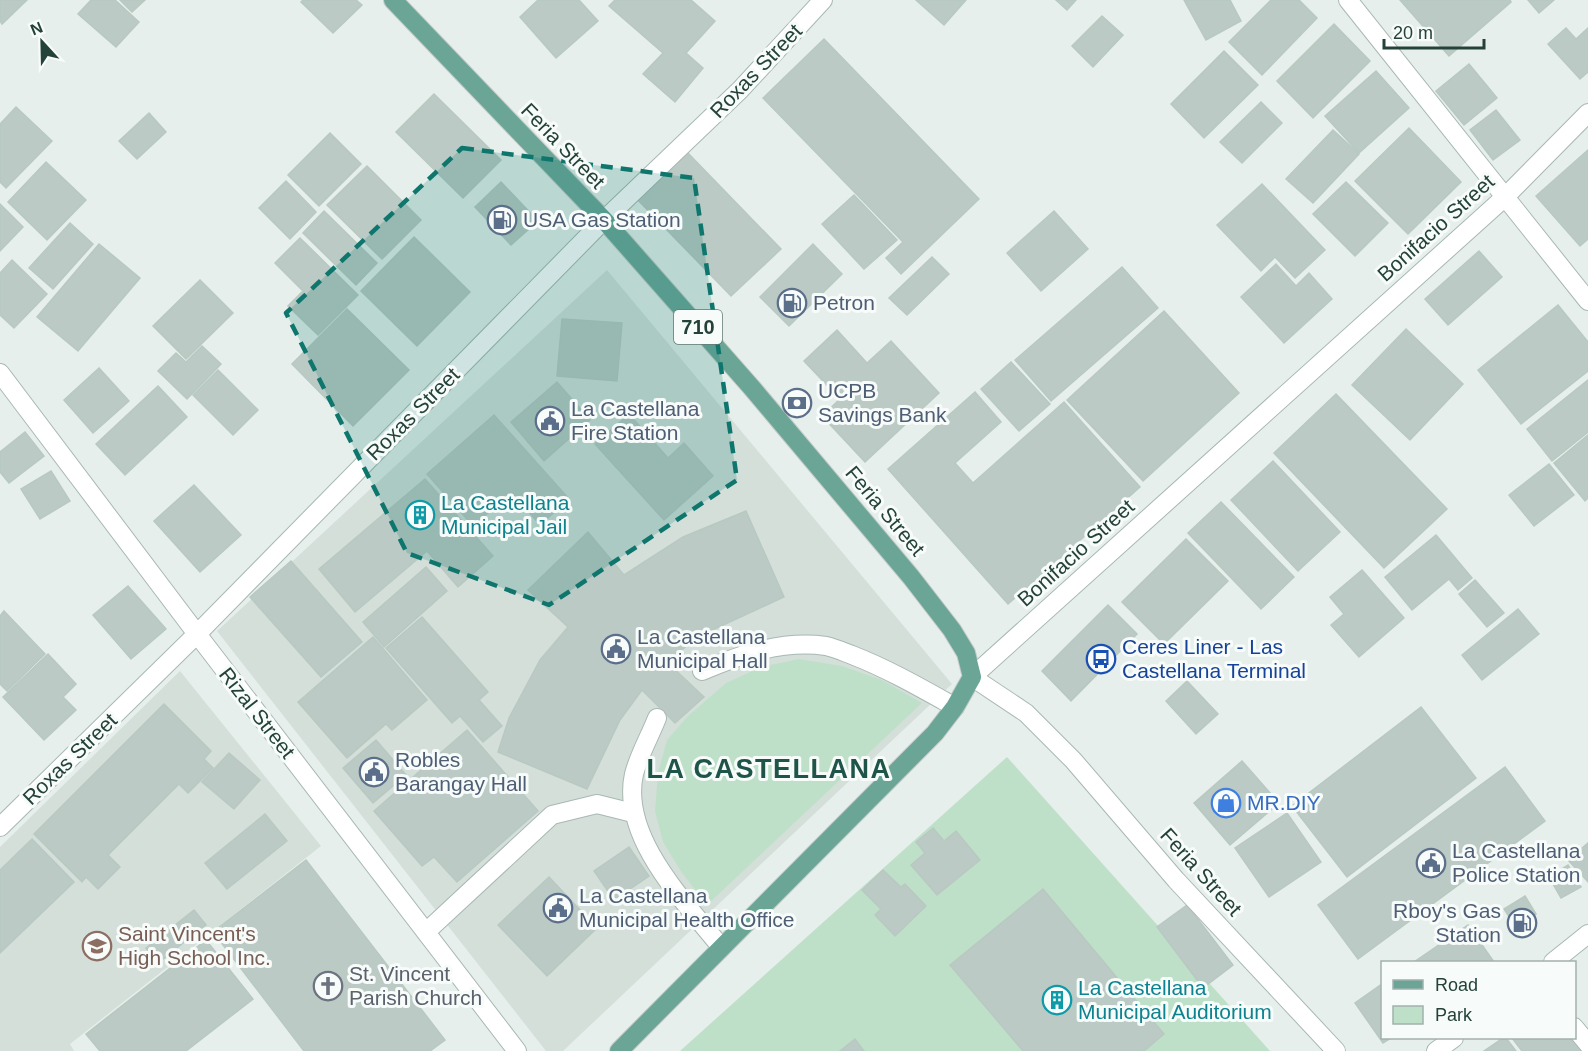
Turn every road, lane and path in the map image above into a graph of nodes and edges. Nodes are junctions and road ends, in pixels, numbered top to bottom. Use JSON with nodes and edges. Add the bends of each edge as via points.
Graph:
{"nodes":[{"id":1,"x":393,"y":0,"type":"edge"},
{"id":2,"x":823,"y":0,"type":"edge"},
{"id":3,"x":1348,"y":0,"type":"edge"},
{"id":4,"x":1588,"y":113,"type":"edge"},
{"id":5,"x":1505,"y":197,"type":"junction"},
{"id":6,"x":604,"y":220,"type":"junction"},
{"id":7,"x":1588,"y":300,"type":"edge"},
{"id":8,"x":0,"y":373,"type":"edge"},
{"id":9,"x":197,"y":634,"type":"junction"},
{"id":10,"x":702,"y":672,"type":"dead end"},
{"id":11,"x":972,"y":677,"type":"junction"},
{"id":12,"x":955,"y":706,"type":"junction"},
{"id":13,"x":657,"y":718,"type":"dead end"},
{"id":14,"x":633,"y":813,"type":"junction"},
{"id":15,"x":0,"y":827,"type":"edge"},
{"id":16,"x":426,"y":932,"type":"junction"},
{"id":17,"x":1588,"y":934,"type":"edge"},
{"id":18,"x":721,"y":947,"type":"junction"},
{"id":19,"x":1555,"y":961,"type":"edge"},
{"id":20,"x":1576,"y":1028,"type":"edge"},
{"id":21,"x":1453,"y":1039,"type":"edge"},
{"id":22,"x":1588,"y":1044,"type":"edge"},
{"id":23,"x":517,"y":1051,"type":"edge"},
{"id":24,"x":619,"y":1051,"type":"edge"},
{"id":25,"x":1336,"y":1051,"type":"edge"},
{"id":26,"x":1436,"y":1051,"type":"edge"}],
"edges":[{"from":1,"to":6,"type":"main road","name":"Feria Street","number":"710"},
{"from":2,"to":6,"type":"street","name":"Roxas Street","via":[[740,90]]},
{"from":3,"to":5,"type":"street"},
{"from":4,"to":5,"type":"street","name":"Bonifacio Street"},
{"from":5,"to":7,"type":"street"},
{"from":5,"to":11,"type":"street","name":"Bonifacio Street"},
{"from":6,"to":9,"type":"street","name":"Roxas Street"},
{"from":6,"to":11,"type":"main road","name":"Feria Street","number":"710","via":[[911,577],[952,630],[966,653]]},
{"from":8,"to":9,"type":"street","name":"Rizal Street"},
{"from":9,"to":15,"type":"street","name":"Roxas Street"},
{"from":9,"to":16,"type":"street","name":"Rizal Street"},
{"from":10,"to":12,"type":"street","via":[[737,656],[775,647],[829,647],[883,667]]},
{"from":11,"to":12,"type":"main road","name":"Bonifacio Street"},
{"from":11,"to":25,"type":"street","name":"Feria Street","via":[[1026,713],[1073,760],[1176,880]]},
{"from":12,"to":18,"type":"main road","name":"Bonifacio Street","via":[[935,733]]},
{"from":13,"to":14,"type":"street","via":[[634,775]]},
{"from":14,"to":16,"type":"street","via":[[597,804],[552,815]]},
{"from":14,"to":18,"type":"street","via":[[642,839],[661,871]]},
{"from":16,"to":23,"type":"street","name":"Rizal Street"},
{"from":17,"to":19,"type":"street"},
{"from":18,"to":24,"type":"main road","name":"Bonifacio Street"},
{"from":20,"to":22,"type":"street"},
{"from":21,"to":26,"type":"street"}]}
